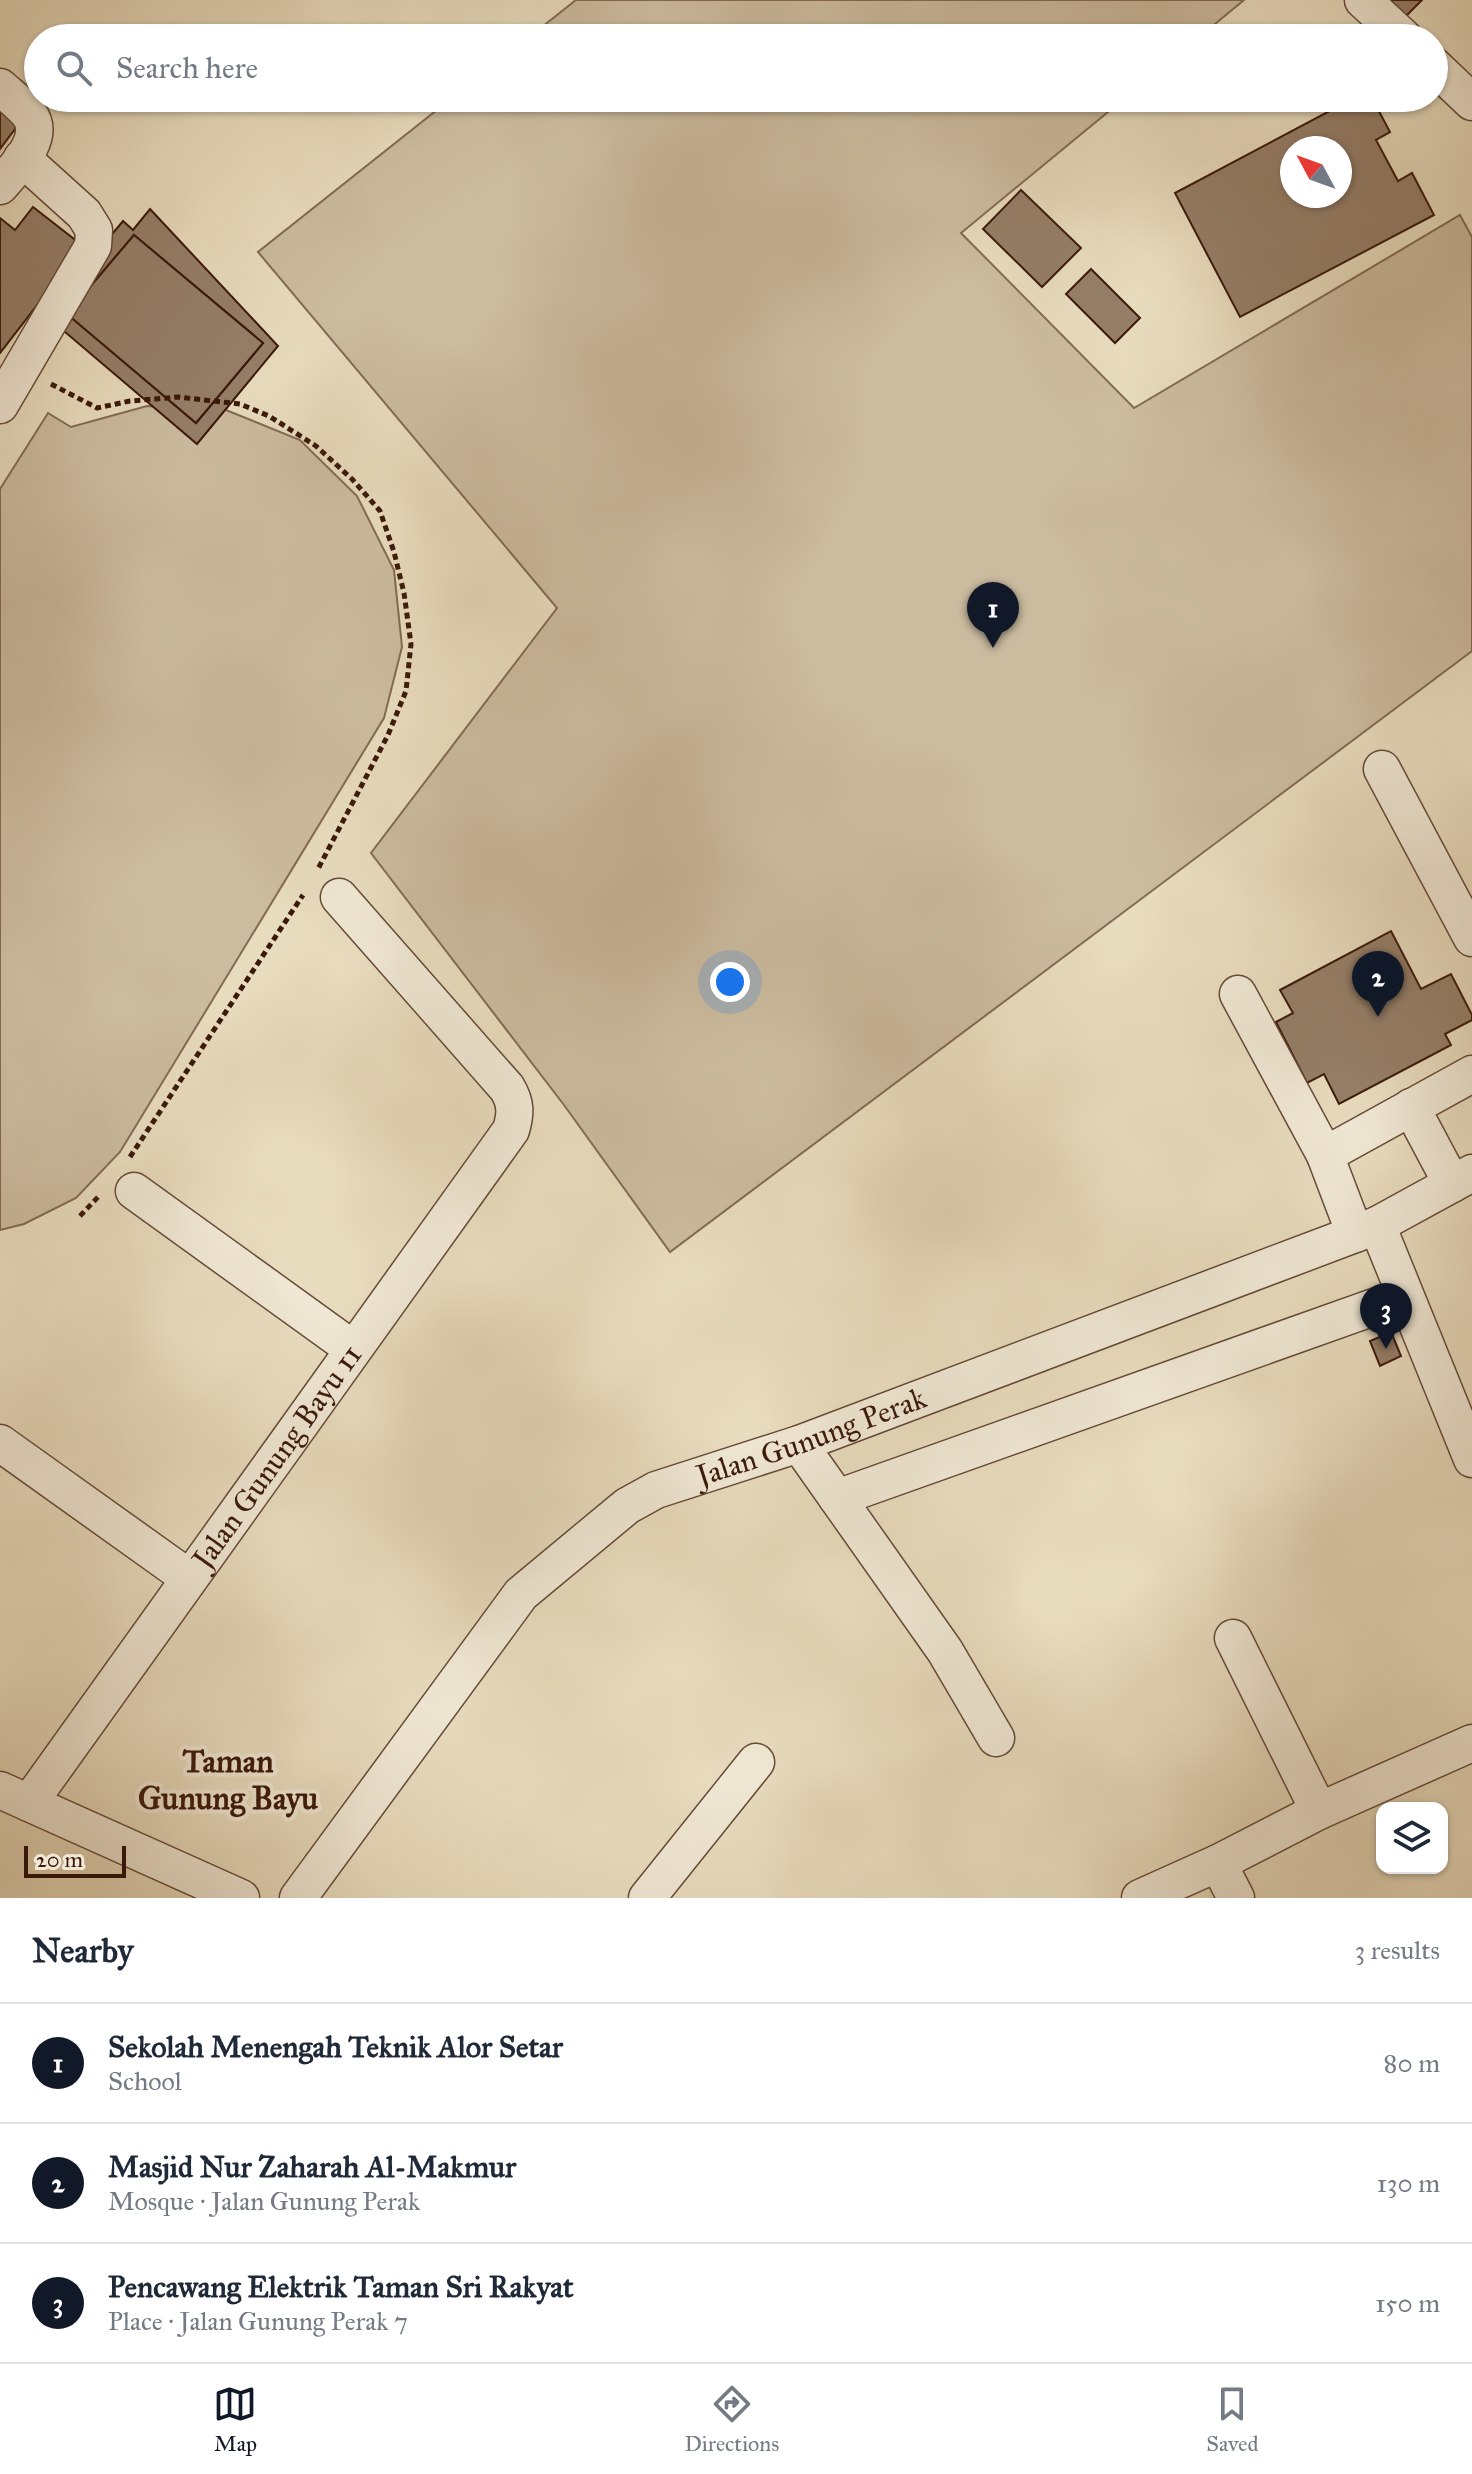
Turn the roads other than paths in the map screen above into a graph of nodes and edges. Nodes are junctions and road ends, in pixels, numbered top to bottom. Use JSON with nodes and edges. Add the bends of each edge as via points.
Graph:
{"nodes":[{"id":1,"x":1363,"y":0,"type":"edge"},
{"id":2,"x":1389,"y":24,"type":"edge"},
{"id":3,"x":1448,"y":79,"type":"edge"},
{"id":4,"x":0,"y":87,"type":"edge"},
{"id":5,"x":1472,"y":102,"type":"edge"},
{"id":6,"x":24,"y":109,"type":"edge"},
{"id":7,"x":27,"y":112,"type":"edge"},
{"id":8,"x":11,"y":172,"type":"edge"},
{"id":9,"x":7,"y":393,"type":"edge"},
{"id":10,"x":1382,"y":769,"type":"dead end"},
{"id":11,"x":322,"y":885,"type":"road end"},
{"id":12,"x":1472,"y":938,"type":"edge"},
{"id":13,"x":1238,"y":994,"type":"dead end"},
{"id":14,"x":1472,"y":1074,"type":"edge"},
{"id":15,"x":1411,"y":1107,"type":"junction"},
{"id":16,"x":1325,"y":1155,"type":"junction"},
{"id":17,"x":1462,"y":1179,"type":"edge"},
{"id":18,"x":120,"y":1183,"type":"road end"},
{"id":19,"x":1366,"y":1230,"type":"junction"},
{"id":20,"x":1405,"y":1296,"type":"junction"},
{"id":21,"x":353,"y":1349,"type":"junction"},
{"id":22,"x":0,"y":1443,"type":"edge"},
{"id":23,"x":799,"y":1444,"type":"junction"},
{"id":24,"x":1472,"y":1459,"type":"edge"},
{"id":25,"x":837,"y":1498,"type":"junction"},
{"id":26,"x":189,"y":1578,"type":"junction"},
{"id":27,"x":1233,"y":1638,"type":"dead end"},
{"id":28,"x":996,"y":1738,"type":"dead end"},
{"id":29,"x":1472,"y":1743,"type":"edge"},
{"id":30,"x":756,"y":1762,"type":"dead end"},
{"id":31,"x":14,"y":1797,"type":"edge"},
{"id":32,"x":1319,"y":1811,"type":"junction"},
{"id":33,"x":1218,"y":1863,"type":"junction"},
{"id":34,"x":241,"y":1898,"type":"edge"},
{"id":35,"x":298,"y":1898,"type":"edge"},
{"id":36,"x":647,"y":1898,"type":"edge"},
{"id":37,"x":1140,"y":1898,"type":"edge"},
{"id":38,"x":1236,"y":1898,"type":"edge"}],
"edges":[{"from":1,"to":2,"type":"street"},
{"from":3,"to":5,"type":"street"},
{"from":4,"to":6,"type":"street"},
{"from":7,"to":8,"type":"street","via":[[35,126],[32,141]]},
{"from":8,"to":9,"type":"street","via":[[84,214],[94,230],[93,246]]},
{"from":10,"to":12,"type":"street"},
{"from":11,"to":21,"type":"street","name":"Jalan Gunung Bayu 11","via":[[507,1088],[516,1107],[511,1130]]},
{"from":13,"to":16,"type":"street"},
{"from":14,"to":15,"type":"street"},
{"from":15,"to":16,"type":"street"},
{"from":15,"to":17,"type":"street"},
{"from":16,"to":19,"type":"street"},
{"from":17,"to":19,"type":"street","name":"Jalan Gunung Perak"},
{"from":18,"to":21,"type":"street"},
{"from":19,"to":20,"type":"street"},
{"from":19,"to":23,"type":"street","name":"Jalan Gunung Perak"},
{"from":20,"to":24,"type":"street"},
{"from":20,"to":25,"type":"street"},
{"from":21,"to":26,"type":"street","name":"Jalan Gunung Bayu 11"},
{"from":22,"to":26,"type":"street"},
{"from":23,"to":25,"type":"street"},
{"from":23,"to":35,"type":"street","name":"Jalan Gunung Perak","via":[[656,1490],[627,1506],[536,1580],[510,1608]]},
{"from":25,"to":28,"type":"street","via":[[945,1651]]},
{"from":26,"to":31,"type":"street","name":"Jalan Gunung Bayu 11"},
{"from":27,"to":32,"type":"street"},
{"from":29,"to":32,"type":"street"},
{"from":30,"to":36,"type":"street"},
{"from":31,"to":34,"type":"street"},
{"from":32,"to":33,"type":"street"},
{"from":33,"to":37,"type":"street"},
{"from":33,"to":38,"type":"street"}]}
